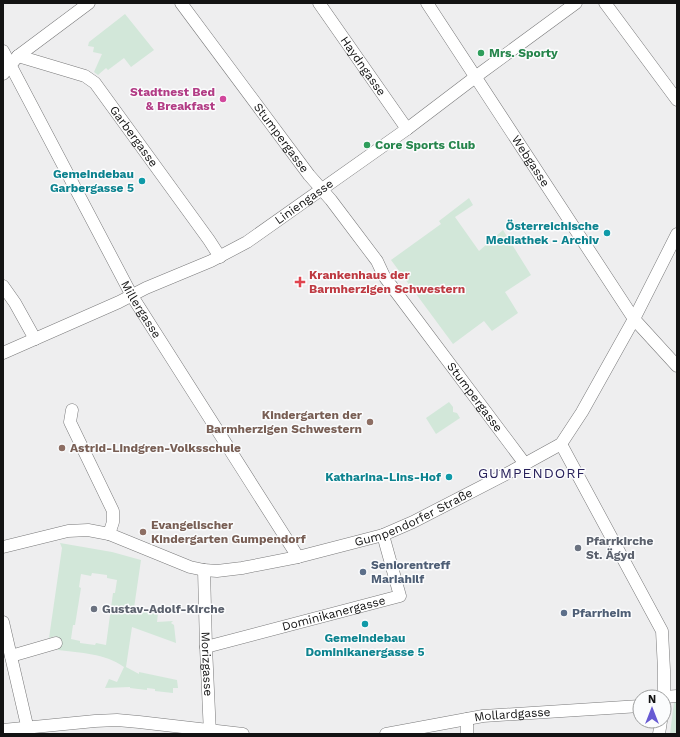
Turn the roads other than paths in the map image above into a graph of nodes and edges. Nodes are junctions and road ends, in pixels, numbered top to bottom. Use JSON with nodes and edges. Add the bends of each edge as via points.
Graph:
{"nodes":[{"id":1,"x":89,"y":3,"type":"edge"},
{"id":2,"x":181,"y":3,"type":"edge"},
{"id":3,"x":319,"y":3,"type":"edge"},
{"id":4,"x":427,"y":3,"type":"edge"},
{"id":5,"x":576,"y":3,"type":"edge"},
{"id":6,"x":605,"y":3,"type":"edge"},
{"id":7,"x":3,"y":51,"type":"edge"},
{"id":8,"x":10,"y":65,"type":"edge"},
{"id":9,"x":476,"y":77,"type":"junction"},
{"id":10,"x":677,"y":100,"type":"edge"},
{"id":11,"x":407,"y":129,"type":"junction"},
{"id":12,"x":321,"y":190,"type":"junction"},
{"id":13,"x":677,"y":237,"type":"edge"},
{"id":14,"x":220,"y":257,"type":"junction"},
{"id":15,"x":3,"y":286,"type":"edge"},
{"id":16,"x":132,"y":296,"type":"junction"},
{"id":17,"x":634,"y":319,"type":"junction"},
{"id":18,"x":35,"y":340,"type":"junction"},
{"id":19,"x":3,"y":353,"type":"edge"},
{"id":20,"x":677,"y":366,"type":"edge"},
{"id":21,"x":72,"y":410,"type":"dead end"},
{"id":22,"x":561,"y":444,"type":"junction"},
{"id":23,"x":525,"y":464,"type":"junction"},
{"id":24,"x":109,"y":534,"type":"junction"},
{"id":25,"x":383,"y":535,"type":"junction"},
{"id":26,"x":3,"y":547,"type":"edge"},
{"id":27,"x":298,"y":557,"type":"junction"},
{"id":28,"x":204,"y":570,"type":"junction"},
{"id":29,"x":3,"y":622,"type":"edge"},
{"id":30,"x":56,"y":643,"type":"dead end"},
{"id":31,"x":206,"y":647,"type":"junction"},
{"id":32,"x":12,"y":656,"type":"junction"},
{"id":33,"x":664,"y":689,"type":"edge"},
{"id":34,"x":632,"y":706,"type":"edge"},
{"id":35,"x":467,"y":719,"type":"junction"},
{"id":36,"x":3,"y":730,"type":"edge"},
{"id":37,"x":29,"y":731,"type":"edge"},
{"id":38,"x":210,"y":732,"type":"edge"},
{"id":39,"x":243,"y":734,"type":"edge"},
{"id":40,"x":386,"y":734,"type":"edge"},
{"id":41,"x":468,"y":734,"type":"edge"}],
"edges":[{"from":1,"to":8,"type":"street"},
{"from":2,"to":12,"type":"street","name":"Stumpergasse"},
{"from":3,"to":11,"type":"street","name":"Haydngasse"},
{"from":4,"to":9,"type":"street","name":"Webgasse"},
{"from":5,"to":9,"type":"street","name":"Liniengasse"},
{"from":6,"to":10,"type":"street"},
{"from":7,"to":8,"type":"street","name":"Millergasse"},
{"from":8,"to":14,"type":"street","name":"Garbergasse","via":[[85,76],[95,83]]},
{"from":8,"to":16,"type":"street","name":"Millergasse"},
{"from":9,"to":11,"type":"street","name":"Liniengasse"},
{"from":9,"to":17,"type":"street","name":"Webgasse"},
{"from":11,"to":12,"type":"street","name":"Liniengasse"},
{"from":12,"to":14,"type":"street","name":"Liniengasse","via":[[247,242]]},
{"from":12,"to":23,"type":"street","name":"Stumpergasse","via":[[377,261],[383,274]]},
{"from":13,"to":17,"type":"street","name":"Gumpendorfer Straße"},
{"from":14,"to":16,"type":"street","name":"Liniengasse"},
{"from":15,"to":18,"type":"street"},
{"from":16,"to":18,"type":"street","name":"Liniengasse"},
{"from":16,"to":27,"type":"street","name":"Millergasse"},
{"from":17,"to":20,"type":"street","name":"Webgasse"},
{"from":17,"to":22,"type":"street","name":"Gumpendorfer Straße"},
{"from":18,"to":19,"type":"street","name":"Liniengasse"},
{"from":21,"to":24,"type":"street","via":[[70,422],[113,511]]},
{"from":22,"to":23,"type":"street","name":"Gumpendorfer Straße"},
{"from":22,"to":33,"type":"street","via":[[662,631]]},
{"from":23,"to":25,"type":"street","name":"Gumpendorfer Straße"},
{"from":24,"to":26,"type":"street","name":"Gumpendorfer Straße","via":[[88,530],[68,531]]},
{"from":24,"to":28,"type":"street","name":"Gumpendorfer Straße","via":[[190,567]]},
{"from":25,"to":27,"type":"street","name":"Gumpendorfer Straße"},
{"from":25,"to":31,"type":"street","name":"Dominikanergasse","via":[[400,596]]},
{"from":27,"to":28,"type":"street","name":"Gumpendorfer Straße","via":[[236,569]]},
{"from":28,"to":31,"type":"street","name":"Morizgasse"},
{"from":29,"to":32,"type":"street"},
{"from":30,"to":32,"type":"street"},
{"from":31,"to":38,"type":"street","name":"Morizgasse"},
{"from":32,"to":37,"type":"street"},
{"from":34,"to":35,"type":"street","name":"Mollardgasse"},
{"from":35,"to":40,"type":"street","name":"Mollardgasse"},
{"from":35,"to":41,"type":"street"},
{"from":36,"to":37,"type":"street"},
{"from":37,"to":38,"type":"street","via":[[95,720],[117,720]]},
{"from":38,"to":39,"type":"street"}]}
